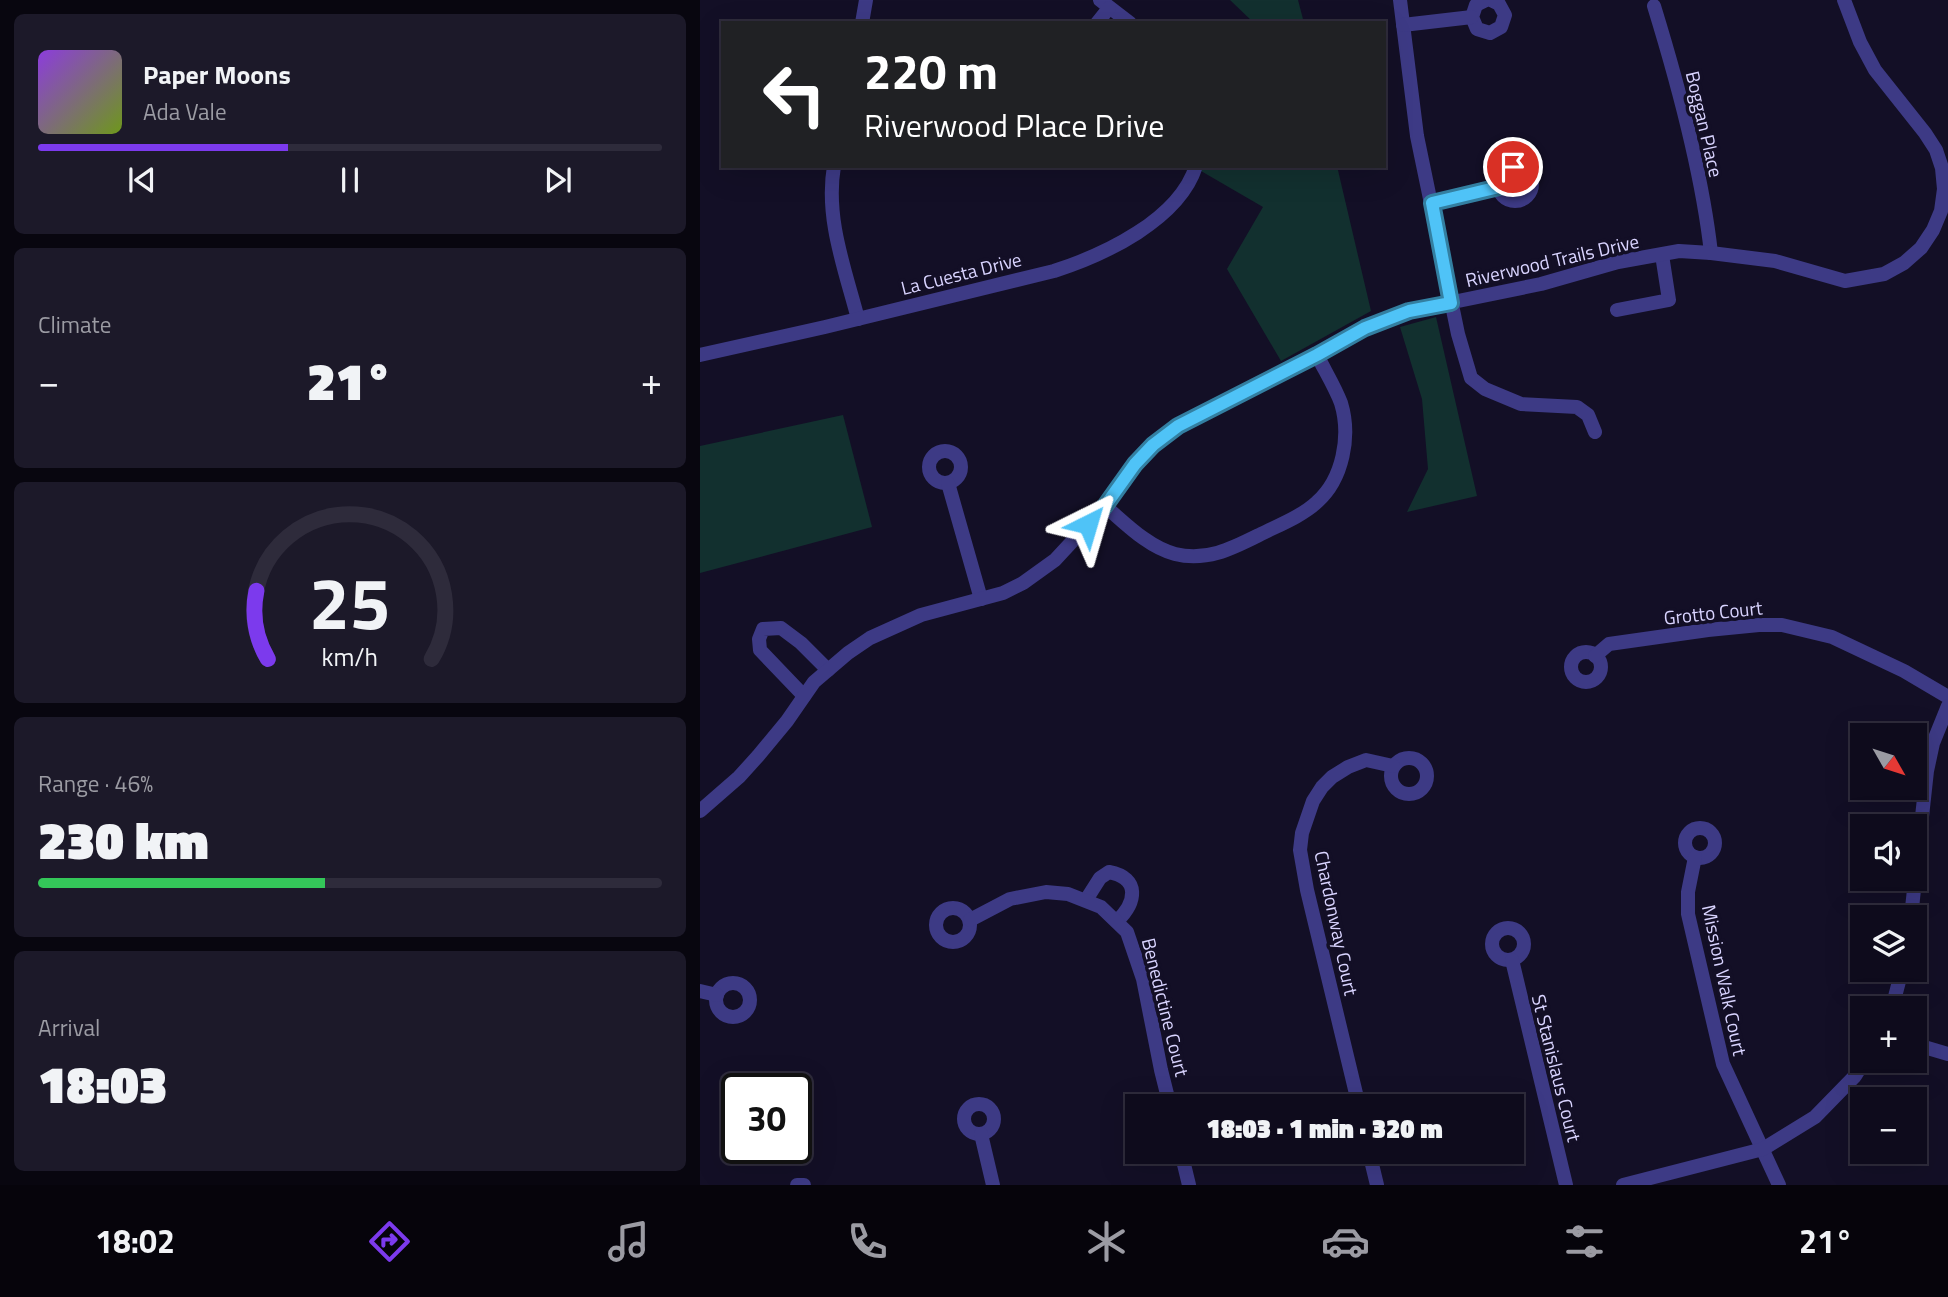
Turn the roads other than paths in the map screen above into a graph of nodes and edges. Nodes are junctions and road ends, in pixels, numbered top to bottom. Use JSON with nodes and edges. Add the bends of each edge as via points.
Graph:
{"nodes":[{"id":1,"x":866,"y":0,"type":"edge"},
{"id":2,"x":1400,"y":0,"type":"edge"},
{"id":3,"x":1486,"y":0,"type":"edge"},
{"id":4,"x":1491,"y":0,"type":"edge"},
{"id":5,"x":1844,"y":0,"type":"edge"},
{"id":6,"x":1105,"y":4,"type":"edge"},
{"id":7,"x":1654,"y":6,"type":"dead end"},
{"id":8,"x":1472,"y":18,"type":"junction"},
{"id":9,"x":862,"y":21,"type":"edge"},
{"id":10,"x":1098,"y":21,"type":"edge"},
{"id":11,"x":1127,"y":21,"type":"edge"},
{"id":12,"x":1403,"y":25,"type":"junction"},
{"id":13,"x":834,"y":168,"type":"edge"},
{"id":14,"x":1195,"y":168,"type":"edge"},
{"id":15,"x":1499,"y":187,"type":"dead end"},
{"id":16,"x":1432,"y":203,"type":"junction"},
{"id":17,"x":1712,"y":253,"type":"junction"},
{"id":18,"x":1662,"y":255,"type":"junction"},
{"id":19,"x":1451,"y":303,"type":"junction"},
{"id":20,"x":1618,"y":310,"type":"dead end"},
{"id":21,"x":858,"y":319,"type":"junction"},
{"id":22,"x":700,"y":355,"type":"edge"},
{"id":23,"x":1317,"y":355,"type":"junction"},
{"id":24,"x":1595,"y":432,"type":"dead end"},
{"id":25,"x":948,"y":483,"type":"dead end"},
{"id":26,"x":1105,"y":506,"type":"junction"},
{"id":27,"x":981,"y":599,"type":"junction"},
{"id":28,"x":1595,"y":656,"type":"dead end"},
{"id":29,"x":828,"y":670,"type":"junction"},
{"id":30,"x":804,"y":696,"type":"junction"},
{"id":31,"x":1948,"y":697,"type":"edge"},
{"id":32,"x":1948,"y":706,"type":"edge"},
{"id":33,"x":1393,"y":766,"type":"dead end"},
{"id":34,"x":700,"y":811,"type":"edge"},
{"id":35,"x":1695,"y":857,"type":"dead end"},
{"id":36,"x":1086,"y":900,"type":"junction"},
{"id":37,"x":1912,"y":905,"type":"edge"},
{"id":38,"x":970,"y":920,"type":"dead end"},
{"id":39,"x":1117,"y":922,"type":"junction"},
{"id":40,"x":1512,"y":960,"type":"dead end"},
{"id":41,"x":700,"y":991,"type":"edge"},
{"id":42,"x":717,"y":995,"type":"dead end"},
{"id":43,"x":1927,"y":1048,"type":"edge"},
{"id":44,"x":1948,"y":1054,"type":"edge"},
{"id":45,"x":1856,"y":1073,"type":"edge"},
{"id":46,"x":1167,"y":1094,"type":"edge"},
{"id":47,"x":1356,"y":1094,"type":"edge"},
{"id":48,"x":981,"y":1134,"type":"dead end"},
{"id":49,"x":1763,"y":1149,"type":"junction"},
{"id":50,"x":1184,"y":1164,"type":"edge"},
{"id":51,"x":1372,"y":1164,"type":"edge"},
{"id":52,"x":797,"y":1185,"type":"edge"},
{"id":53,"x":804,"y":1185,"type":"edge"},
{"id":54,"x":993,"y":1185,"type":"edge"},
{"id":55,"x":1189,"y":1185,"type":"edge"},
{"id":56,"x":1377,"y":1185,"type":"edge"},
{"id":57,"x":1566,"y":1185,"type":"edge"},
{"id":58,"x":1623,"y":1185,"type":"edge"},
{"id":59,"x":1779,"y":1185,"type":"edge"}],
"edges":[{"from":1,"to":9,"type":"street"},
{"from":2,"to":12,"type":"street"},
{"from":3,"to":8,"type":"street","via":[[1476,5]]},
{"from":4,"to":8,"type":"street","via":[[1504,9],[1501,27],[1483,32]]},
{"from":5,"to":17,"type":"street","name":"Riverwood Trails Drive","via":[[1875,70],[1936,150],[1944,190],[1933,230],[1921,248],[1884,274],[1845,281],[1775,261]]},
{"from":6,"to":10,"type":"street"},
{"from":6,"to":11,"type":"street"},
{"from":7,"to":17,"type":"street","name":"Boggan Place","via":[[1692,152]]},
{"from":8,"to":12,"type":"street"},
{"from":12,"to":16,"type":"street","via":[[1417,136]]},
{"from":13,"to":21,"type":"street","via":[[832,214]]},
{"from":14,"to":21,"type":"street","name":"La Cuesta Drive","via":[[1187,186],[1160,214],[1086,261]]},
{"from":15,"to":16,"type":"street"},
{"from":16,"to":19,"type":"street"},
{"from":17,"to":18,"type":"street","name":"Riverwood Trails Drive"},
{"from":18,"to":19,"type":"street","name":"Riverwood Trails Drive"},
{"from":18,"to":20,"type":"street","via":[[1669,300]]},
{"from":19,"to":23,"type":"street","name":"Riverwood Trails Drive","via":[[1386,319]]},
{"from":19,"to":24,"type":"street","via":[[1471,378],[1521,404],[1577,407],[1588,415]]},
{"from":21,"to":22,"type":"street","name":"La Cuesta Drive"},
{"from":23,"to":26,"type":"street","name":"Riverwood Trails Drive","via":[[1178,426],[1135,464]]},
{"from":23,"to":26,"type":"street","via":[[1341,403],[1345,426],[1338,470],[1316,503],[1211,556],[1174,554],[1157,546]]},
{"from":25,"to":27,"type":"street"},
{"from":26,"to":27,"type":"street","name":"Riverwood Trails Drive","via":[[1041,572]]},
{"from":27,"to":29,"type":"street","name":"Riverwood Trails Drive","via":[[894,626]]},
{"from":28,"to":31,"type":"street","name":"Grotto Court","via":[[1609,644],[1782,625],[1866,651]]},
{"from":29,"to":30,"type":"street","name":"Riverwood Trails Drive"},
{"from":29,"to":30,"type":"street","via":[[781,628],[763,629],[760,650]]},
{"from":30,"to":34,"type":"street","name":"Riverwood Trails Drive","via":[[745,770]]},
{"from":32,"to":37,"type":"street","via":[[1927,771]]},
{"from":33,"to":47,"type":"street","name":"Chardonway Court","via":[[1366,760],[1332,777],[1313,801],[1300,850]]},
{"from":35,"to":49,"type":"street","name":"Mission Walk Court","via":[[1688,914],[1723,1064]]},
{"from":36,"to":38,"type":"street","name":"Benedictine Court","via":[[1068,894],[1027,894]]},
{"from":36,"to":39,"type":"street","name":"Benedictine Court"},
{"from":36,"to":39,"type":"street","name":"Benedictine Court","via":[[1100,878],[1109,872],[1122,874],[1133,892],[1126,913]]},
{"from":39,"to":46,"type":"street","name":"Benedictine Court","via":[[1127,932],[1143,979]]},
{"from":40,"to":57,"type":"street","name":"St Stanislaus Court"},
{"from":41,"to":42,"type":"street"},
{"from":43,"to":44,"type":"street"},
{"from":45,"to":49,"type":"street","via":[[1815,1117]]},
{"from":48,"to":54,"type":"street"},
{"from":49,"to":58,"type":"street"},
{"from":49,"to":59,"type":"street","name":"Mission Walk Court"},
{"from":50,"to":55,"type":"street"},
{"from":51,"to":56,"type":"street"},
{"from":52,"to":53,"type":"street"}]}
